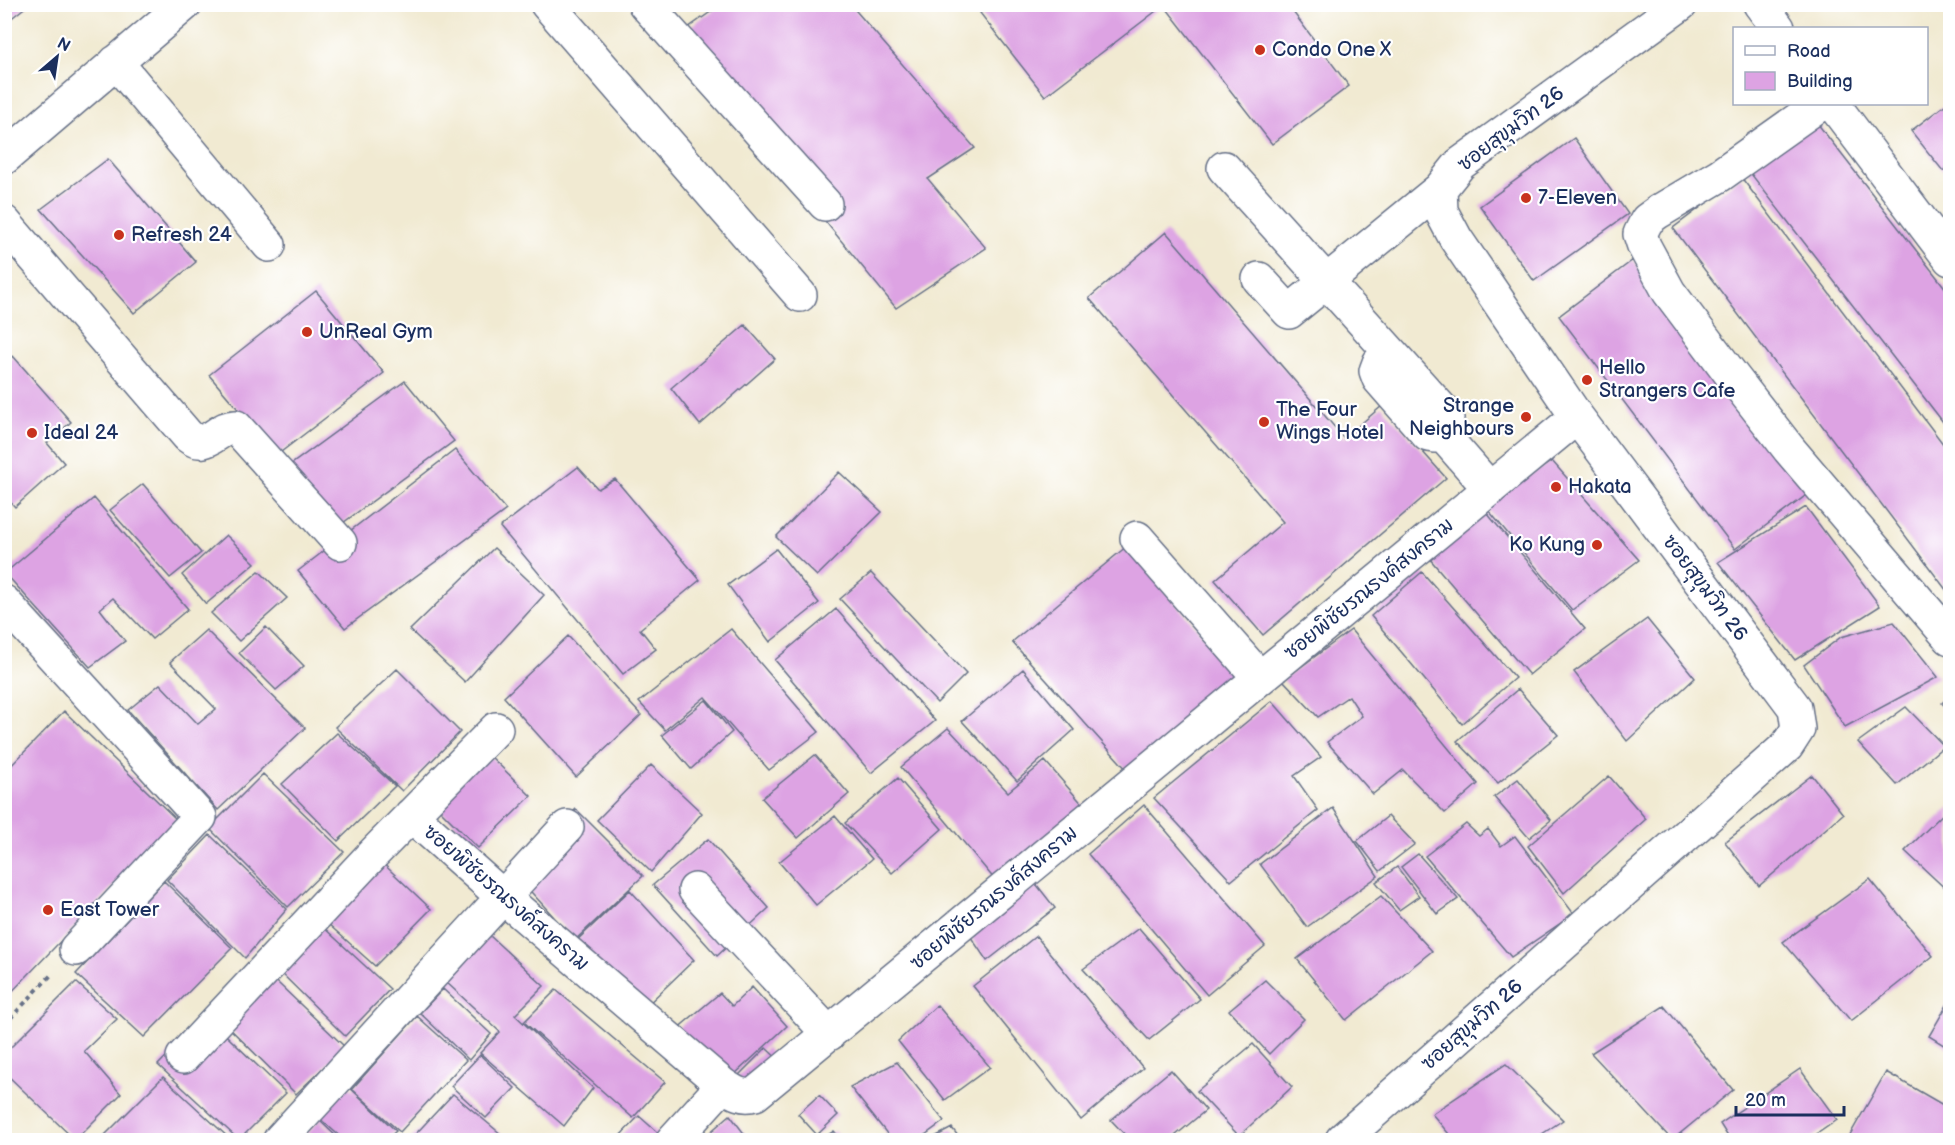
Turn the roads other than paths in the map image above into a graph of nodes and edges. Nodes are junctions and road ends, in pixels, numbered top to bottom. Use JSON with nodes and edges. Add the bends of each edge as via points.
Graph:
{"nodes":[{"id":1,"x":185,"y":4,"type":"edge"},
{"id":2,"x":547,"y":4,"type":"edge"},
{"id":3,"x":645,"y":4,"type":"edge"},
{"id":4,"x":1680,"y":4,"type":"edge"},
{"id":5,"x":1760,"y":4,"type":"edge"},
{"id":6,"x":1777,"y":27,"type":"edge"},
{"id":7,"x":116,"y":62,"type":"junction"},
{"id":8,"x":1819,"y":105,"type":"edge"},
{"id":9,"x":1834,"y":105,"type":"edge"},
{"id":10,"x":4,"y":158,"type":"edge"},
{"id":11,"x":1224,"y":168,"type":"dead end"},
{"id":12,"x":1440,"y":189,"type":"junction"},
{"id":13,"x":825,"y":204,"type":"dead end"},
{"id":14,"x":4,"y":222,"type":"edge"},
{"id":15,"x":269,"y":245,"type":"dead end"},
{"id":16,"x":1950,"y":259,"type":"edge"},
{"id":17,"x":1259,"y":279,"type":"dead end"},
{"id":18,"x":1327,"y":282,"type":"junction"},
{"id":19,"x":800,"y":295,"type":"dead end"},
{"id":20,"x":1577,"y":417,"type":"junction"},
{"id":21,"x":1490,"y":489,"type":"junction"},
{"id":22,"x":1137,"y":538,"type":"dead end"},
{"id":23,"x":340,"y":543,"type":"dead end"},
{"id":24,"x":4,"y":602,"type":"edge"},
{"id":25,"x":1950,"y":638,"type":"edge"},
{"id":26,"x":1260,"y":678,"type":"junction"},
{"id":27,"x":496,"y":729,"type":"dead end"},
{"id":28,"x":411,"y":815,"type":"junction"},
{"id":29,"x":567,"y":827,"type":"dead end"},
{"id":30,"x":694,"y":890,"type":"dead end"},
{"id":31,"x":503,"y":897,"type":"junction"},
{"id":32,"x":75,"y":949,"type":"road end"},
{"id":33,"x":829,"y":1034,"type":"junction"},
{"id":34,"x":183,"y":1057,"type":"dead end"},
{"id":35,"x":723,"y":1085,"type":"junction"},
{"id":36,"x":279,"y":1140,"type":"edge"},
{"id":37,"x":673,"y":1140,"type":"edge"},
{"id":38,"x":1342,"y":1140,"type":"edge"}],
"edges":[{"from":1,"to":7,"type":"street"},
{"from":2,"to":19,"type":"street"},
{"from":3,"to":13,"type":"street"},
{"from":4,"to":12,"type":"street","name":"ซอยสุขุมวิท 26","via":[[1460,164]]},
{"from":5,"to":6,"type":"street"},
{"from":7,"to":10,"type":"street"},
{"from":7,"to":15,"type":"street"},
{"from":8,"to":25,"type":"street","via":[[1720,175],[1658,212],[1647,220],[1640,234],[1669,292],[1733,377]]},
{"from":9,"to":16,"type":"street"},
{"from":11,"to":18,"type":"street"},
{"from":12,"to":18,"type":"street"},
{"from":12,"to":20,"type":"street","name":"ซอยสุขุมวิท 26","via":[[1441,211],[1456,239]]},
{"from":14,"to":23,"type":"street","via":[[188,436],[203,442],[236,427]]},
{"from":17,"to":18,"type":"street","via":[[1289,312]]},
{"from":18,"to":21,"type":"street","via":[[1397,362],[1385,359],[1379,363],[1379,379],[1428,435],[1442,434]]},
{"from":20,"to":21,"type":"street","name":"ซอยพิชัยรณรงค์สงคราม"},
{"from":20,"to":38,"type":"street","name":"ซอยสุขุมวิท 26","via":[[1795,708],[1798,729],[1787,746]]},
{"from":21,"to":26,"type":"street","name":"ซอยพิชัยรณรงค์สงคราม"},
{"from":22,"to":26,"type":"street"},
{"from":24,"to":32,"type":"street","via":[[200,816]]},
{"from":26,"to":33,"type":"street","name":"ซอยพิชัยรณรงค์สงคราม"},
{"from":27,"to":28,"type":"street"},
{"from":28,"to":31,"type":"street","name":"ซอยพิชัยรณรงค์สงคราม"},
{"from":28,"to":34,"type":"street"},
{"from":29,"to":31,"type":"street"},
{"from":30,"to":33,"type":"street"},
{"from":31,"to":35,"type":"street","name":"ซอยพิชัยรณรงค์สงคราม"},
{"from":31,"to":36,"type":"street"},
{"from":33,"to":35,"type":"street","name":"ซอยพิชัยรณรงค์สงคราม","via":[[755,1094],[739,1095]]},
{"from":35,"to":37,"type":"street"}]}
